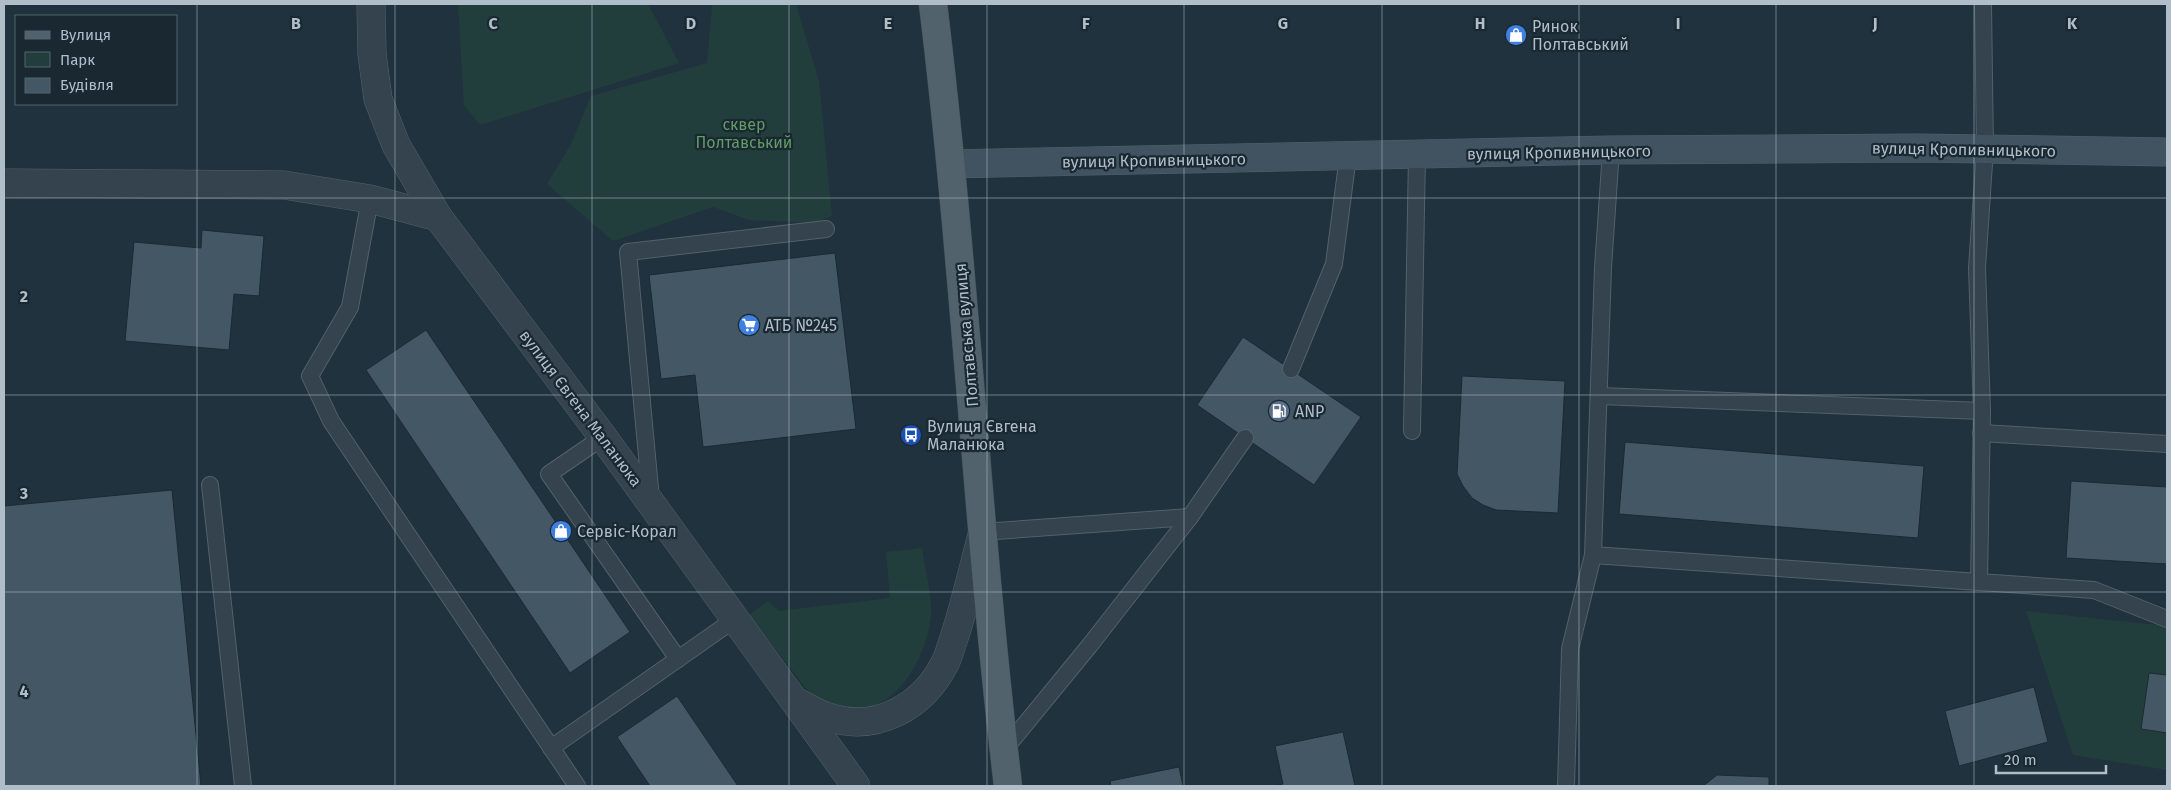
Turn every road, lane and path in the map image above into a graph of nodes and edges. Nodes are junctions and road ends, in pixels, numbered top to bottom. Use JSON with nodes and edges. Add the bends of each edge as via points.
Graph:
{"nodes":[{"id":1,"x":371,"y":4,"type":"edge"},
{"id":2,"x":933,"y":4,"type":"edge"},
{"id":3,"x":1983,"y":4,"type":"edge"},
{"id":4,"x":1985,"y":149,"type":"junction"},
{"id":5,"x":1611,"y":150,"type":"junction"},
{"id":6,"x":2167,"y":152,"type":"edge"},
{"id":7,"x":1417,"y":154,"type":"junction"},
{"id":8,"x":1348,"y":156,"type":"junction"},
{"id":9,"x":951,"y":164,"type":"junction"},
{"id":10,"x":4,"y":183,"type":"edge"},
{"id":11,"x":370,"y":199,"type":"junction"},
{"id":12,"x":438,"y":217,"type":"junction"},
{"id":13,"x":826,"y":229,"type":"dead end"},
{"id":14,"x":1291,"y":369,"type":"dead end"},
{"id":15,"x":1600,"y":396,"type":"junction"},
{"id":16,"x":1982,"y":411,"type":"junction"},
{"id":17,"x":1412,"y":431,"type":"dead end"},
{"id":18,"x":1981,"y":433,"type":"junction"},
{"id":19,"x":603,"y":437,"type":"junction"},
{"id":20,"x":1245,"y":438,"type":"dead end"},
{"id":21,"x":2167,"y":444,"type":"edge"},
{"id":22,"x":210,"y":485,"type":"dead end"},
{"id":23,"x":651,"y":504,"type":"junction"},
{"id":24,"x":1190,"y":517,"type":"junction"},
{"id":25,"x":982,"y":532,"type":"junction"},
{"id":26,"x":1593,"y":555,"type":"junction"},
{"id":27,"x":1979,"y":582,"type":"junction"},
{"id":28,"x":735,"y":618,"type":"junction"},
{"id":29,"x":2167,"y":619,"type":"edge"},
{"id":30,"x":678,"y":659,"type":"junction"},
{"id":31,"x":796,"y":702,"type":"junction"},
{"id":32,"x":551,"y":748,"type":"junction"},
{"id":33,"x":1004,"y":750,"type":"junction"},
{"id":34,"x":242,"y":780,"type":"edge"},
{"id":35,"x":254,"y":786,"type":"edge"},
{"id":36,"x":577,"y":786,"type":"edge"},
{"id":37,"x":856,"y":786,"type":"edge"},
{"id":38,"x":1008,"y":786,"type":"edge"},
{"id":39,"x":1566,"y":786,"type":"edge"}],
"edges":[{"from":1,"to":12,"type":"street","name":"вулиця Євгена Маланюка","via":[[372,54],[378,99],[396,145]]},
{"from":2,"to":9,"type":"main road","name":"Полтавська вулиця"},
{"from":3,"to":4,"type":"lane"},
{"from":4,"to":5,"type":"main road","name":"вулиця Кропивницького"},
{"from":4,"to":6,"type":"main road","name":"вулиця Кропивницького"},
{"from":4,"to":16,"type":"lane","via":[[1976,268]]},
{"from":5,"to":7,"type":"main road","name":"вулиця Кропивницького"},
{"from":5,"to":15,"type":"lane","via":[[1603,268]]},
{"from":7,"to":8,"type":"main road","name":"вулиця Кропивницького"},
{"from":7,"to":17,"type":"lane"},
{"from":8,"to":9,"type":"main road","name":"вулиця Кропивницького"},
{"from":8,"to":14,"type":"lane","via":[[1334,264]]},
{"from":9,"to":25,"type":"main road","name":"Полтавська вулиця"},
{"from":10,"to":11,"type":"street","via":[[284,185]]},
{"from":11,"to":12,"type":"street"},
{"from":11,"to":32,"type":"lane","via":[[350,307],[310,376],[331,421]]},
{"from":12,"to":19,"type":"street","name":"вулиця Євгена Маланюка"},
{"from":13,"to":23,"type":"lane","via":[[628,252]]},
{"from":15,"to":16,"type":"lane"},
{"from":15,"to":26,"type":"lane"},
{"from":16,"to":18,"type":"lane"},
{"from":18,"to":21,"type":"lane"},
{"from":18,"to":27,"type":"lane"},
{"from":19,"to":23,"type":"street","name":"вулиця Євгена Маланюка"},
{"from":19,"to":30,"type":"lane","via":[[550,474]]},
{"from":20,"to":24,"type":"lane"},
{"from":22,"to":34,"type":"lane"},
{"from":23,"to":28,"type":"street","name":"вулиця Євгена Маланюка"},
{"from":24,"to":25,"type":"lane"},
{"from":24,"to":33,"type":"lane"},
{"from":25,"to":31,"type":"street","via":[[945,663],[925,691],[904,709],[881,720],[855,723],[828,717]]},
{"from":25,"to":33,"type":"main road","name":"Полтавська вулиця"},
{"from":26,"to":27,"type":"lane"},
{"from":26,"to":39,"type":"lane","via":[[1570,649]]},
{"from":27,"to":29,"type":"lane","via":[[2094,590]]},
{"from":28,"to":30,"type":"lane"},
{"from":28,"to":31,"type":"street","name":"вулиця Євгена Маланюка"},
{"from":30,"to":32,"type":"lane"},
{"from":31,"to":37,"type":"street","name":"вулиця Євгена Маланюка"},
{"from":32,"to":36,"type":"lane"},
{"from":33,"to":38,"type":"main road","name":"Полтавська вулиця"},
{"from":34,"to":35,"type":"lane"}]}
